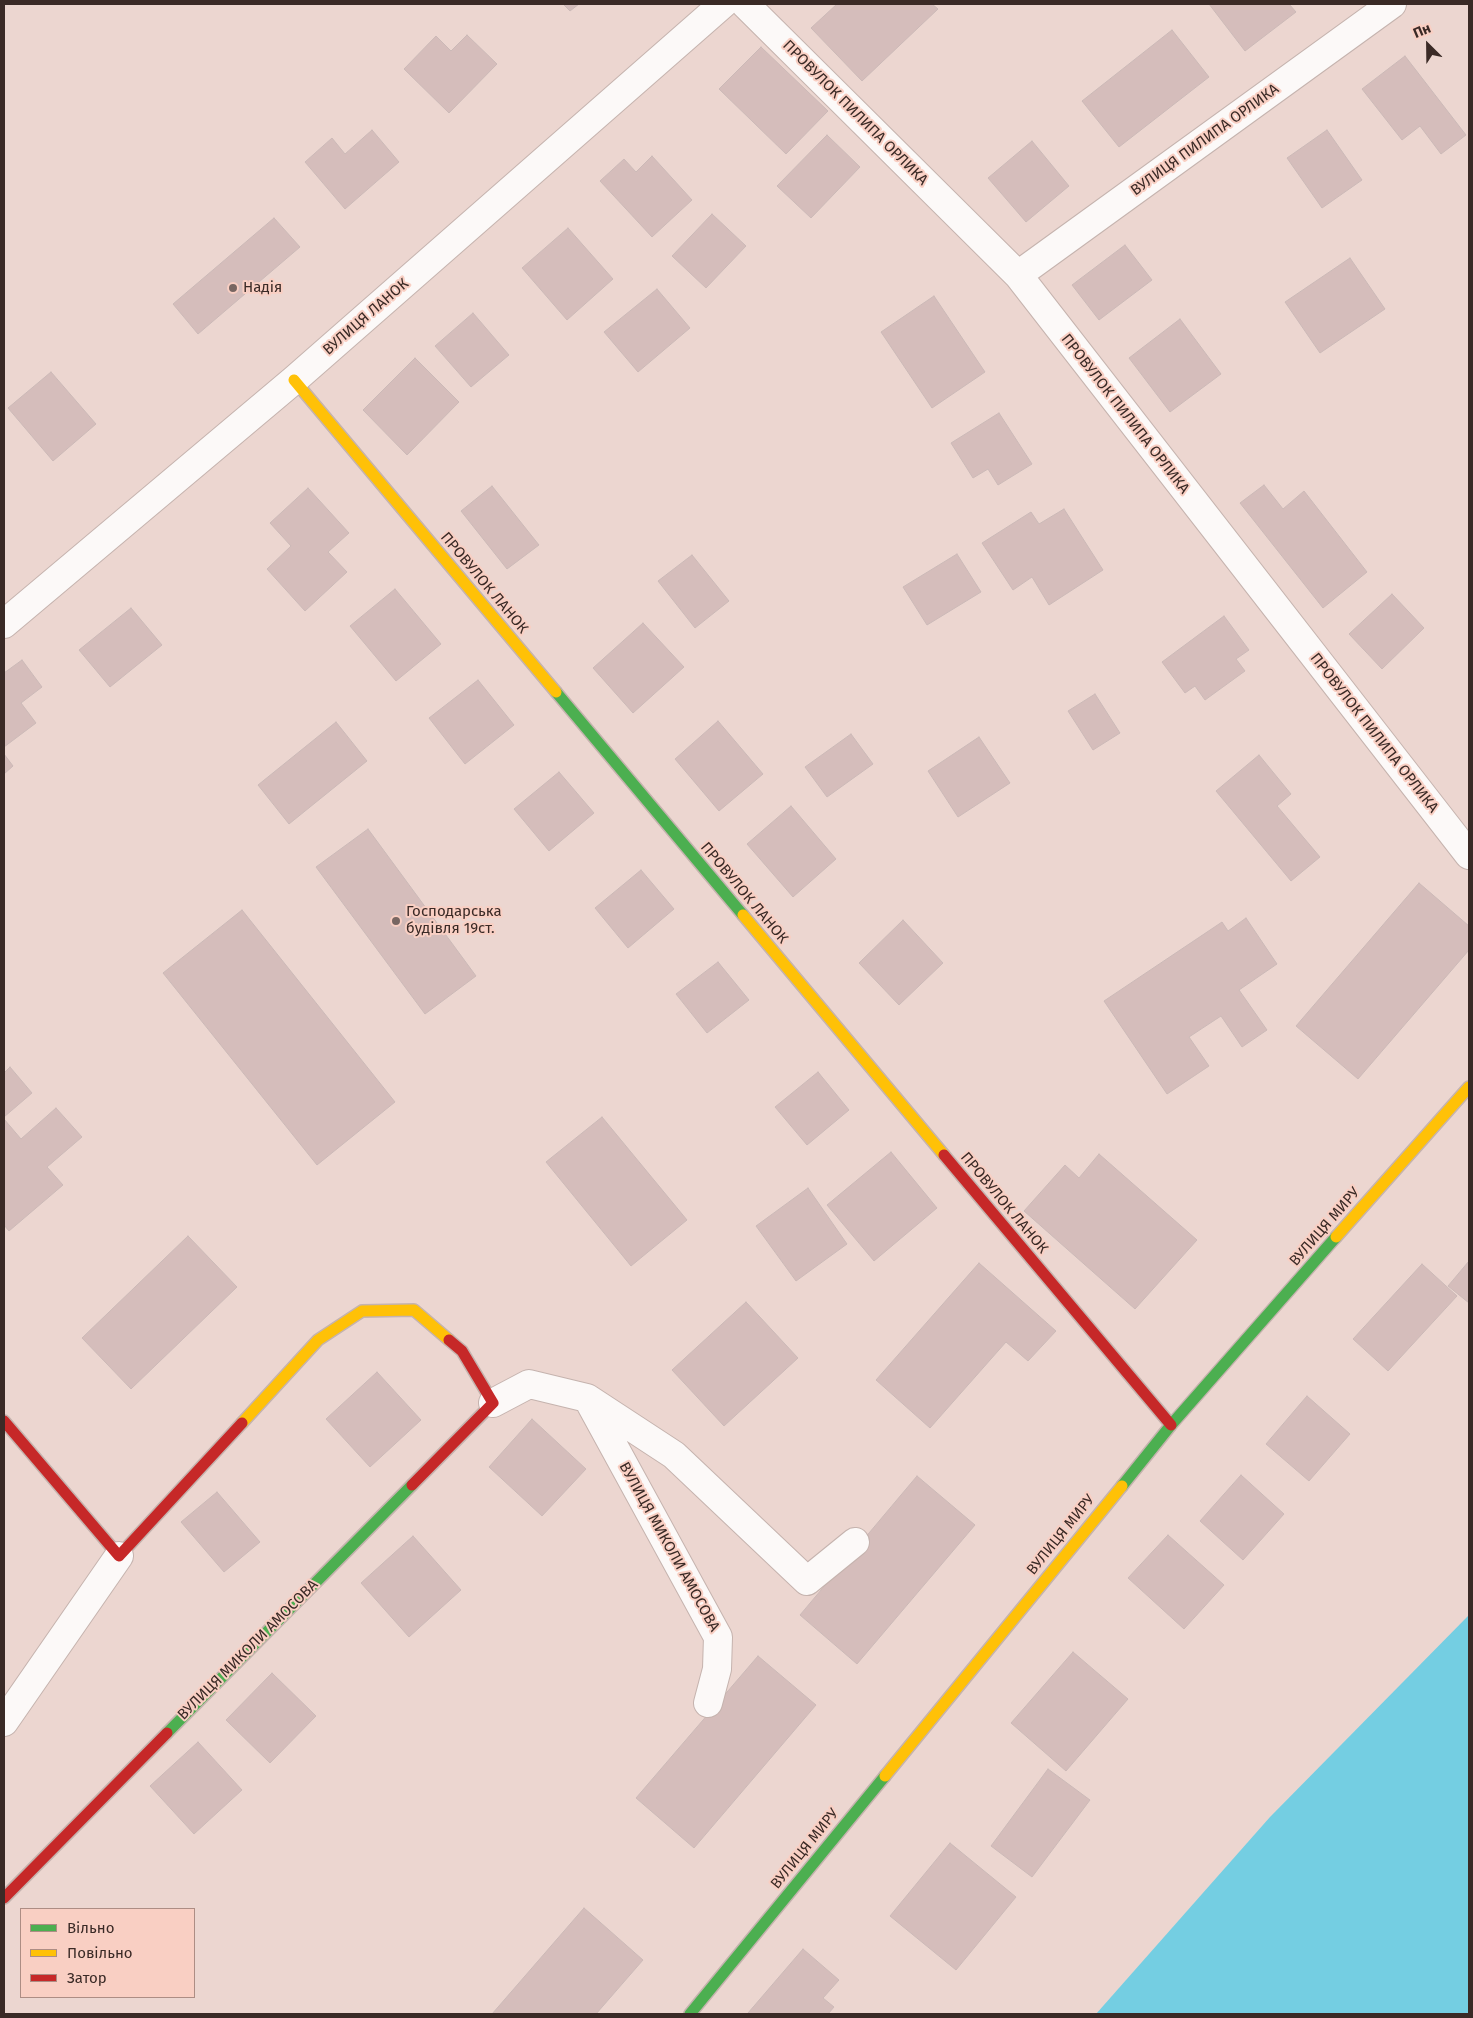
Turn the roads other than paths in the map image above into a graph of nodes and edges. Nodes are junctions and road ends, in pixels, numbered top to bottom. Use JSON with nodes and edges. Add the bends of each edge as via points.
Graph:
{"nodes":[{"id":1,"x":723,"y":4,"type":"edge"},
{"id":2,"x":745,"y":4,"type":"edge"},
{"id":3,"x":1392,"y":4,"type":"edge"},
{"id":4,"x":1018,"y":275,"type":"junction"},
{"id":5,"x":294,"y":380,"type":"junction"},
{"id":6,"x":4,"y":624,"type":"edge"},
{"id":7,"x":1469,"y":855,"type":"edge"},
{"id":8,"x":1469,"y":1087,"type":"edge"},
{"id":9,"x":587,"y":1398,"type":"junction"},
{"id":10,"x":493,"y":1403,"type":"junction"},
{"id":11,"x":4,"y":1421,"type":"edge"},
{"id":12,"x":1171,"y":1425,"type":"junction"},
{"id":13,"x":855,"y":1542,"type":"dead end"},
{"id":14,"x":119,"y":1556,"type":"junction"},
{"id":15,"x":708,"y":1703,"type":"dead end"},
{"id":16,"x":4,"y":1722,"type":"edge"},
{"id":17,"x":4,"y":1898,"type":"edge"},
{"id":18,"x":690,"y":2014,"type":"edge"}],
"edges":[{"from":1,"to":5,"type":"street","name":"ВУЛИЦЯ ЛАНОК"},
{"from":2,"to":4,"type":"street","name":"ПРОВУЛОК ПИЛИПА ОРЛИКА"},
{"from":3,"to":4,"type":"street","name":"ВУЛИЦЯ ПИЛИПА ОРЛИКА"},
{"from":4,"to":7,"type":"street","name":"ПРОВУЛОК ПИЛИПА ОРЛИКА"},
{"from":5,"to":6,"type":"street","name":"ВУЛИЦЯ ЛАНОК"},
{"from":5,"to":12,"type":"street","name":"ПРОВУЛОК ЛАНОК"},
{"from":8,"to":12,"type":"street","name":"ВУЛИЦЯ МИРУ"},
{"from":9,"to":10,"type":"street","name":"ВУЛИЦЯ МИКОЛИ АМОСОВА","via":[[529,1384]]},
{"from":9,"to":13,"type":"street","name":"ВУЛИЦЯ МИКОЛИ АМОСОВА","via":[[674,1455],[807,1580]]},
{"from":9,"to":15,"type":"street","name":"ВУЛИЦЯ МИКОЛИ АМОСОВА","via":[[718,1637],[717,1669]]},
{"from":10,"to":14,"type":"street","via":[[462,1351],[414,1310],[362,1311],[318,1340]]},
{"from":10,"to":17,"type":"street","name":"ВУЛИЦЯ МИКОЛИ АМОСОВА"},
{"from":11,"to":14,"type":"street"},
{"from":12,"to":18,"type":"street","name":"ВУЛИЦЯ МИРУ"},
{"from":14,"to":16,"type":"street"}]}
